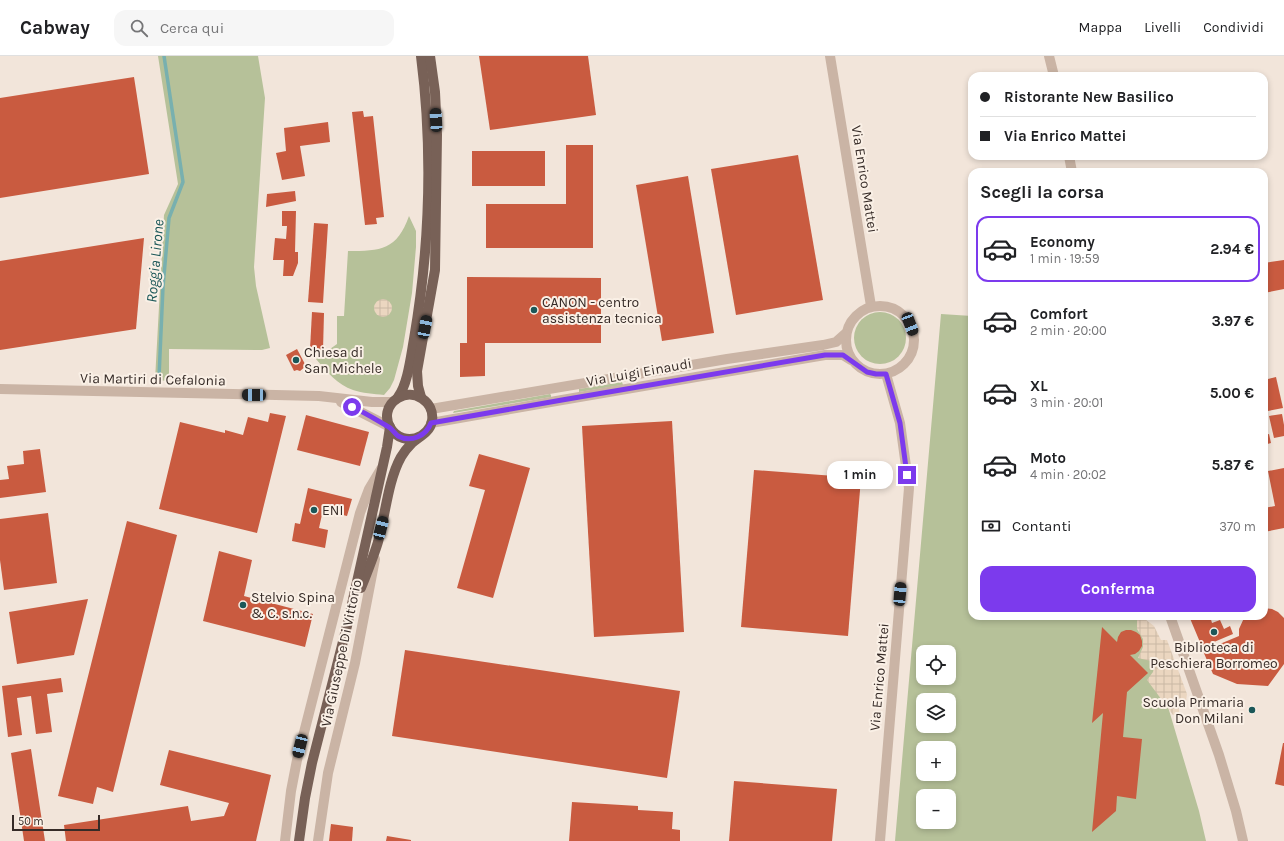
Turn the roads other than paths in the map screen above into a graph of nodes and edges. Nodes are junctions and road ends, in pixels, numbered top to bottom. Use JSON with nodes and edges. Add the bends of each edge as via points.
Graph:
{"nodes":[{"id":1,"x":421,"y":56,"type":"edge"},
{"id":2,"x":430,"y":56,"type":"edge"},
{"id":3,"x":830,"y":56,"type":"edge"},
{"id":4,"x":1050,"y":56,"type":"edge"},
{"id":5,"x":1053,"y":72,"type":"edge"},
{"id":6,"x":871,"y":306,"type":"junction"},
{"id":7,"x":845,"y":334,"type":"junction"},
{"id":8,"x":851,"y":360,"type":"junction"},
{"id":9,"x":886,"y":374,"type":"junction"},
{"id":10,"x":0,"y":389,"type":"edge"},
{"id":11,"x":329,"y":397,"type":"junction"},
{"id":12,"x":421,"y":397,"type":"junction"},
{"id":13,"x":395,"y":400,"type":"junction"},
{"id":14,"x":430,"y":409,"type":"junction"},
{"id":15,"x":431,"y":423,"type":"junction"},
{"id":16,"x":390,"y":427,"type":"junction"},
{"id":17,"x":421,"y":436,"type":"junction"},
{"id":18,"x":382,"y":467,"type":"junction"},
{"id":19,"x":378,"y":542,"type":"junction"},
{"id":20,"x":1171,"y":620,"type":"edge"},
{"id":21,"x":348,"y":622,"type":"junction"},
{"id":22,"x":289,"y":807,"type":"junction"},
{"id":23,"x":278,"y":841,"type":"edge"},
{"id":24,"x":285,"y":841,"type":"edge"},
{"id":25,"x":300,"y":841,"type":"edge"},
{"id":26,"x":318,"y":841,"type":"edge"},
{"id":27,"x":880,"y":841,"type":"edge"},
{"id":28,"x":1243,"y":841,"type":"edge"}],
"edges":[{"from":1,"to":13,"type":"main road","name":"Via Giuseppe Di Vittorio","via":[[428,153],[427,230],[421,292],[408,372],[402,390]]},
{"from":2,"to":12,"type":"main road","via":[[437,134],[435,270],[417,371]]},
{"from":3,"to":6,"type":"street","name":"Via Enrico Mattei"},
{"from":4,"to":5,"type":"street"},
{"from":6,"to":7,"type":"street","via":[[854,316]]},
{"from":6,"to":9,"type":"street","via":[[883,305],[894,308],[903,314],[914,334],[911,355],[905,364]]},
{"from":7,"to":8,"type":"street","via":[[847,352]]},
{"from":7,"to":14,"type":"street","name":"Via Luigi Einaudi","via":[[836,342],[823,345]]},
{"from":8,"to":9,"type":"street","via":[[867,372]]},
{"from":8,"to":15,"type":"street","name":"Via Luigi Einaudi","via":[[843,355],[825,355]]},
{"from":9,"to":27,"type":"street","name":"Via Enrico Mattei","via":[[900,423],[909,488]]},
{"from":10,"to":11,"type":"street","name":"Via Martiri di Cefalonia"},
{"from":11,"to":13,"type":"street","name":"Via Martiri di Cefalonia","via":[[372,402]]},
{"from":11,"to":16,"type":"street","name":"Via Martiri di Cefalonia"},
{"from":12,"to":13,"type":"main road","via":[[412,394]]},
{"from":12,"to":14,"type":"main road"},
{"from":13,"to":16,"type":"main road","name":"Via Giuseppe Di Vittorio","via":[[387,415]]},
{"from":14,"to":15,"type":"main road"},
{"from":15,"to":17,"type":"main road","name":"Via Giuseppe Di Vittorio"},
{"from":16,"to":17,"type":"main road","via":[[402,438]]},
{"from":16,"to":18,"type":"main road","name":"Via Giuseppe Di Vittorio"},
{"from":17,"to":19,"type":"main road","name":"Via Giuseppe Di Vittorio","via":[[409,446],[398,463]]},
{"from":18,"to":21,"type":"main road","name":"Via Giuseppe Di Vittorio"},
{"from":18,"to":22,"type":"street","name":"Via Giuseppe Di Vittorio","via":[[369,489],[360,513],[298,753]]},
{"from":19,"to":21,"type":"main road","name":"Via Giuseppe Di Vittorio"},
{"from":19,"to":26,"type":"street","name":"Via Giuseppe Di Vittorio","via":[[355,662],[328,773]]},
{"from":20,"to":28,"type":"street","via":[[1218,755]]},
{"from":21,"to":25,"type":"main road","name":"Via Giuseppe Di Vittorio","via":[[312,763]]},
{"from":22,"to":23,"type":"street"},
{"from":22,"to":24,"type":"street","name":"Via Giuseppe Di Vittorio"}]}
